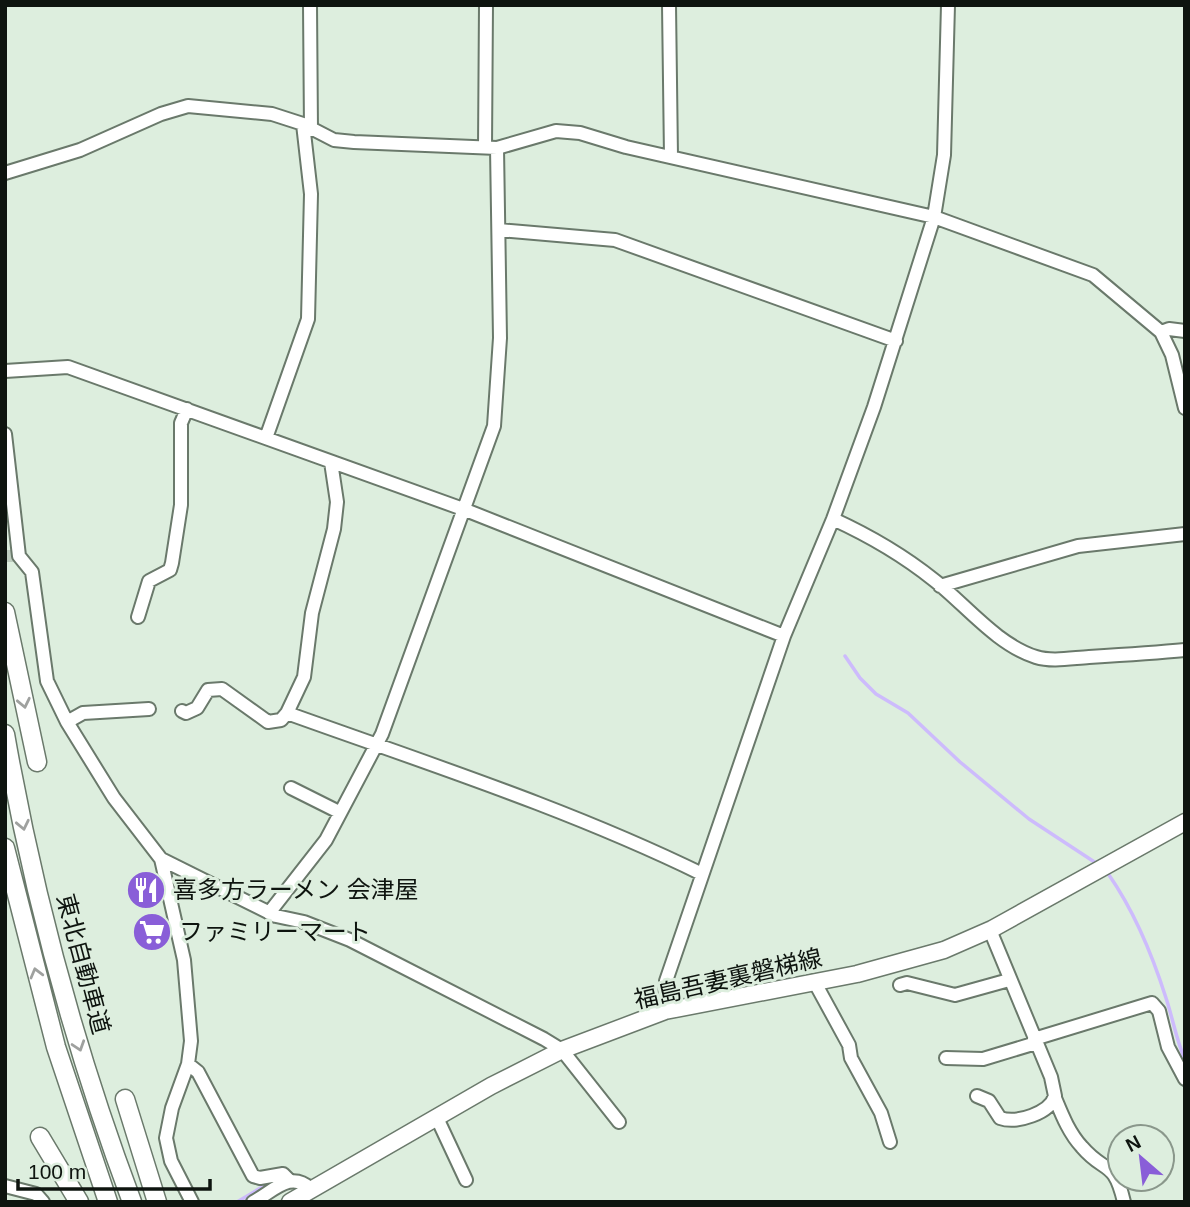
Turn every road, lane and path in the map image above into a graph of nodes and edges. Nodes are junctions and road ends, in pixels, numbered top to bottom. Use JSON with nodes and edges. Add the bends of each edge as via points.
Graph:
{"nodes":[{"id":1,"x":310,"y":5,"type":"edge"},
{"id":2,"x":486,"y":5,"type":"edge"},
{"id":3,"x":669,"y":5,"type":"edge"},
{"id":4,"x":948,"y":5,"type":"edge"},
{"id":5,"x":307,"y":127,"type":"junction"},
{"id":6,"x":491,"y":147,"type":"junction"},
{"id":7,"x":671,"y":157,"type":"junction"},
{"id":8,"x":5,"y":173,"type":"edge"},
{"id":9,"x":934,"y":218,"type":"junction"},
{"id":10,"x":499,"y":230,"type":"junction"},
{"id":11,"x":1185,"y":331,"type":"edge"},
{"id":12,"x":1161,"y":332,"type":"junction"},
{"id":13,"x":896,"y":341,"type":"junction"},
{"id":14,"x":5,"y":371,"type":"edge"},
{"id":15,"x":1185,"y":408,"type":"edge"},
{"id":16,"x":187,"y":409,"type":"junction"},
{"id":17,"x":5,"y":434,"type":"edge"},
{"id":18,"x":265,"y":438,"type":"junction"},
{"id":19,"x":331,"y":462,"type":"junction"},
{"id":20,"x":463,"y":509,"type":"junction"},
{"id":21,"x":834,"y":519,"type":"junction"},
{"id":22,"x":1185,"y":534,"type":"edge"},
{"id":23,"x":940,"y":586,"type":"junction"},
{"id":24,"x":5,"y":612,"type":"edge"},
{"id":25,"x":138,"y":617,"type":"dead end"},
{"id":26,"x":784,"y":636,"type":"junction"},
{"id":27,"x":1185,"y":650,"type":"edge"},
{"id":28,"x":149,"y":709,"type":"dead end"},
{"id":29,"x":182,"y":711,"type":"dead end"},
{"id":30,"x":287,"y":713,"type":"junction"},
{"id":31,"x":67,"y":722,"type":"junction"},
{"id":32,"x":5,"y":734,"type":"edge"},
{"id":33,"x":376,"y":745,"type":"junction"},
{"id":34,"x":37,"y":762,"type":"dead end"},
{"id":35,"x":291,"y":788,"type":"dead end"},
{"id":36,"x":339,"y":812,"type":"junction"},
{"id":37,"x":1185,"y":822,"type":"edge"},
{"id":38,"x":5,"y":848,"type":"edge"},
{"id":39,"x":161,"y":859,"type":"junction"},
{"id":40,"x":702,"y":874,"type":"junction"},
{"id":41,"x":269,"y":913,"type":"junction"},
{"id":42,"x":990,"y":930,"type":"junction"},
{"id":43,"x":1009,"y":980,"type":"junction"},
{"id":44,"x":814,"y":981,"type":"junction"},
{"id":45,"x":900,"y":985,"type":"dead end"},
{"id":46,"x":665,"y":1012,"type":"junction"},
{"id":47,"x":1035,"y":1041,"type":"junction"},
{"id":48,"x":562,"y":1050,"type":"junction"},
{"id":49,"x":946,"y":1058,"type":"dead end"},
{"id":50,"x":188,"y":1064,"type":"junction"},
{"id":51,"x":1185,"y":1079,"type":"edge"},
{"id":52,"x":977,"y":1096,"type":"dead end"},
{"id":53,"x":1055,"y":1098,"type":"junction"},
{"id":54,"x":125,"y":1099,"type":"dead end"},
{"id":55,"x":436,"y":1118,"type":"junction"},
{"id":56,"x":619,"y":1122,"type":"dead end"},
{"id":57,"x":40,"y":1137,"type":"dead end"},
{"id":58,"x":890,"y":1142,"type":"dead end"},
{"id":59,"x":466,"y":1180,"type":"dead end"},
{"id":60,"x":290,"y":1181,"type":"junction"},
{"id":61,"x":5,"y":1186,"type":"edge"},
{"id":62,"x":310,"y":1189,"type":"junction"},
{"id":63,"x":43,"y":1202,"type":"edge"},
{"id":64,"x":79,"y":1202,"type":"edge"},
{"id":65,"x":108,"y":1202,"type":"edge"},
{"id":66,"x":132,"y":1202,"type":"edge"},
{"id":67,"x":158,"y":1202,"type":"edge"},
{"id":68,"x":192,"y":1202,"type":"edge"},
{"id":69,"x":253,"y":1202,"type":"edge"},
{"id":70,"x":290,"y":1202,"type":"edge"},
{"id":71,"x":1124,"y":1202,"type":"edge"}],
"edges":[{"from":1,"to":5,"type":"street"},
{"from":2,"to":6,"type":"street"},
{"from":3,"to":7,"type":"street"},
{"from":4,"to":9,"type":"street","via":[[944,155]]},
{"from":5,"to":6,"type":"street","via":[[334,140]]},
{"from":5,"to":8,"type":"street","via":[[272,114],[188,106],[80,150]]},
{"from":5,"to":18,"type":"street","via":[[311,194],[308,319]]},
{"from":6,"to":7,"type":"street","via":[[556,131]]},
{"from":6,"to":10,"type":"street"},
{"from":7,"to":9,"type":"street"},
{"from":9,"to":12,"type":"street","via":[[1093,275]]},
{"from":9,"to":13,"type":"street"},
{"from":10,"to":13,"type":"street","via":[[615,240]]},
{"from":10,"to":20,"type":"street","via":[[497,408]]},
{"from":11,"to":12,"type":"street"},
{"from":12,"to":15,"type":"street","via":[[1172,355]]},
{"from":13,"to":21,"type":"street"},
{"from":14,"to":16,"type":"street","via":[[68,368]]},
{"from":16,"to":18,"type":"street"},
{"from":16,"to":25,"type":"street","via":[[181,423],[181,505],[172,563],[170,570],[149,581]]},
{"from":17,"to":31,"type":"street","via":[[16,556],[32,572],[47,681]]},
{"from":18,"to":19,"type":"street"},
{"from":19,"to":20,"type":"street"},
{"from":19,"to":30,"type":"street","via":[[337,502],[334,529],[312,613],[304,677]]},
{"from":20,"to":26,"type":"street"},
{"from":20,"to":33,"type":"street"},
{"from":21,"to":23,"type":"street","via":[[865,534]]},
{"from":21,"to":26,"type":"street"},
{"from":22,"to":23,"type":"street","via":[[1078,546]]},
{"from":23,"to":27,"type":"street","via":[[982,623],[1037,658],[1129,657]]},
{"from":24,"to":34,"type":"highway","one_way":true},
{"from":26,"to":40,"type":"street"},
{"from":28,"to":31,"type":"street","via":[[83,713]]},
{"from":29,"to":30,"type":"street","via":[[197,708],[213,688],[222,689],[268,722],[281,720]]},
{"from":30,"to":33,"type":"street"},
{"from":31,"to":39,"type":"street","via":[[114,798]]},
{"from":32,"to":66,"type":"highway","name":"東北自動車道","one_way":true,"via":[[41,906],[75,1036]]},
{"from":33,"to":36,"type":"street"},
{"from":33,"to":40,"type":"street","via":[[565,815]]},
{"from":35,"to":36,"type":"street"},
{"from":36,"to":41,"type":"street","via":[[326,840]]},
{"from":37,"to":42,"type":"main road","name":"福島吾妻裏磐梯線"},
{"from":65,"to":38,"type":"highway","name":"東北自動車道","one_way":true,"via":[[56,1047]]},
{"from":39,"to":41,"type":"street"},
{"from":39,"to":50,"type":"street","via":[[184,960],[191,1041]]},
{"from":40,"to":46,"type":"street","via":[[666,981]]},
{"from":41,"to":48,"type":"street","via":[[350,940]]},
{"from":42,"to":43,"type":"street"},
{"from":42,"to":44,"type":"main road","name":"福島吾妻裏磐梯線","via":[[905,963]]},
{"from":43,"to":45,"type":"street","via":[[956,995]]},
{"from":43,"to":47,"type":"street"},
{"from":44,"to":46,"type":"main road","name":"福島吾妻裏磐梯線"},
{"from":44,"to":58,"type":"street","via":[[849,1045]]},
{"from":46,"to":48,"type":"main road","name":"福島吾妻裏磐梯線"},
{"from":47,"to":49,"type":"street","via":[[983,1059]]},
{"from":47,"to":51,"type":"street","via":[[1152,1003]]},
{"from":47,"to":53,"type":"street"},
{"from":48,"to":55,"type":"main road","name":"福島吾妻裏磐梯線"},
{"from":48,"to":56,"type":"street"},
{"from":50,"to":60,"type":"street","via":[[198,1072],[253,1176],[283,1174]]},
{"from":50,"to":68,"type":"street","via":[[166,1138],[171,1161]]},
{"from":52,"to":53,"type":"street","via":[[989,1101],[1000,1118],[1012,1120],[1047,1108]]},
{"from":53,"to":71,"type":"street","via":[[1083,1149],[1116,1175]]},
{"from":54,"to":67,"type":"highway"},
{"from":55,"to":59,"type":"street"},
{"from":55,"to":62,"type":"main road","name":"福島吾妻裏磐梯線"},
{"from":57,"to":64,"type":"highway"},
{"from":60,"to":62,"type":"street","via":[[302,1181]]},
{"from":60,"to":69,"type":"street"},
{"from":61,"to":63,"type":"street","via":[[36,1194]]},
{"from":62,"to":70,"type":"main road","name":"福島吾妻裏磐梯線"}]}
